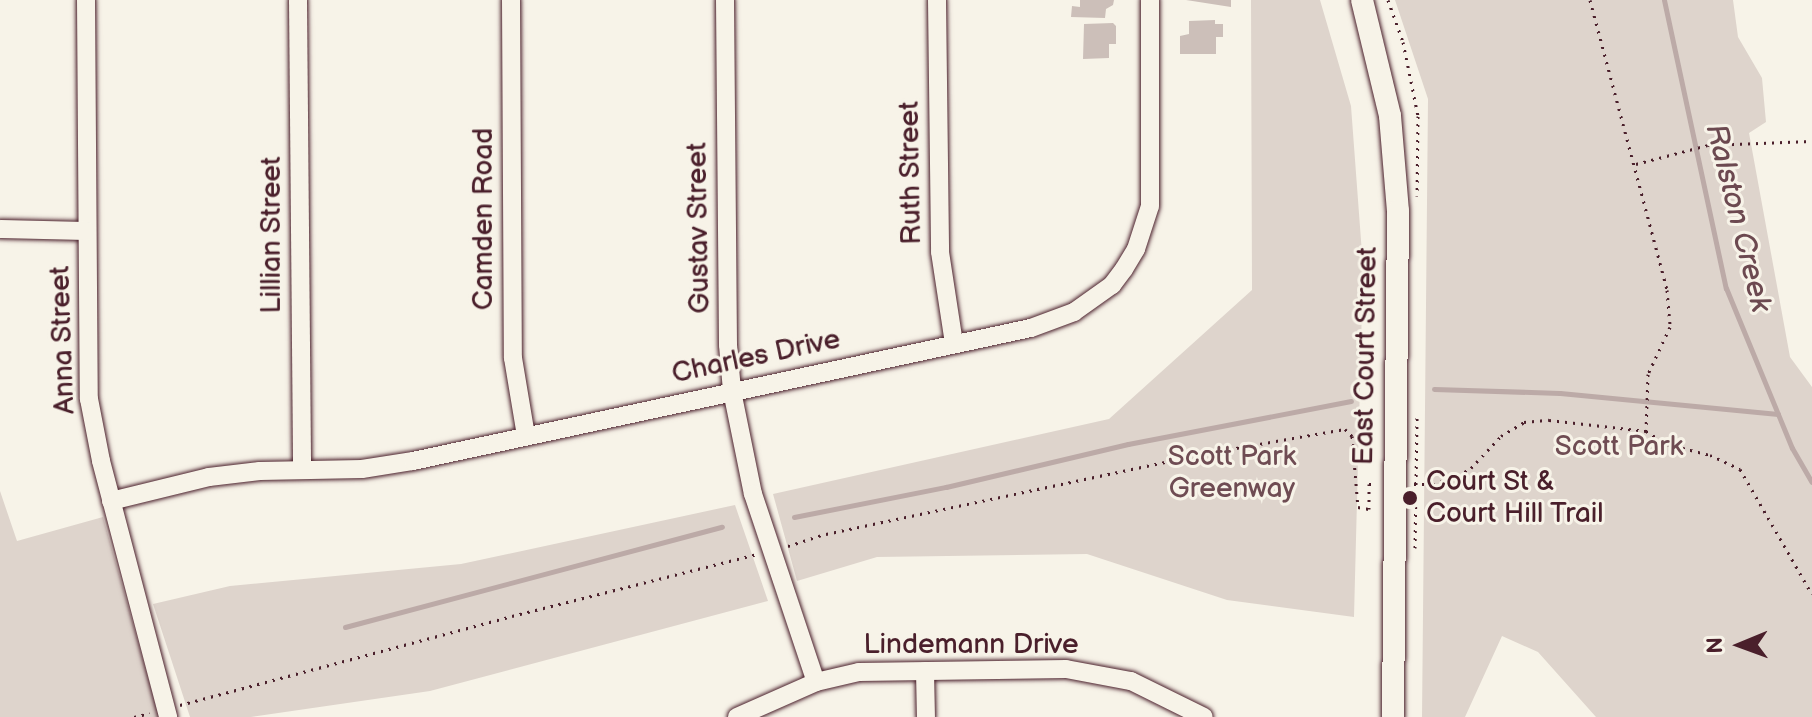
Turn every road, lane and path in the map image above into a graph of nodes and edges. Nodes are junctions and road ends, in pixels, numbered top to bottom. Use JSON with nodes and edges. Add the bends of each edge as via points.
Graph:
{"nodes":[{"id":1,"x":86,"y":0,"type":"edge"},
{"id":2,"x":298,"y":0,"type":"edge"},
{"id":3,"x":511,"y":0,"type":"edge"},
{"id":4,"x":725,"y":0,"type":"edge"},
{"id":5,"x":937,"y":0,"type":"edge"},
{"id":6,"x":1150,"y":0,"type":"edge"},
{"id":7,"x":1362,"y":0,"type":"edge"},
{"id":8,"x":1590,"y":0,"type":"edge"},
{"id":9,"x":1812,"y":141,"type":"edge"},
{"id":10,"x":1636,"y":164,"type":"junction"},
{"id":11,"x":0,"y":229,"type":"edge"},
{"id":12,"x":87,"y":231,"type":"junction"},
{"id":13,"x":954,"y":344,"type":"junction"},
{"id":14,"x":732,"y":391,"type":"junction"},
{"id":15,"x":1646,"y":431,"type":"junction"},
{"id":16,"x":526,"y":436,"type":"junction"},
{"id":17,"x":302,"y":470,"type":"junction"},
{"id":18,"x":1395,"y":489,"type":"junction"},
{"id":19,"x":111,"y":501,"type":"junction"},
{"id":20,"x":1369,"y":509,"type":"dead end"},
{"id":21,"x":1812,"y":594,"type":"edge"},
{"id":22,"x":925,"y":671,"type":"junction"},
{"id":23,"x":816,"y":682,"type":"junction"},
{"id":24,"x":1181,"y":711,"type":"edge"},
{"id":25,"x":168,"y":717,"type":"edge"},
{"id":26,"x":737,"y":717,"type":"edge"},
{"id":27,"x":926,"y":717,"type":"edge"},
{"id":28,"x":1204,"y":717,"type":"edge"},
{"id":29,"x":1393,"y":717,"type":"edge"}],
"edges":[{"from":1,"to":12,"type":"street","name":"Anna Street"},
{"from":2,"to":17,"type":"street","name":"Lillian Street"},
{"from":3,"to":16,"type":"street","name":"Camden Road","via":[[513,358]]},
{"from":4,"to":14,"type":"street","name":"Gustav Street"},
{"from":5,"to":13,"type":"street","name":"Ruth Street","via":[[940,252]]},
{"from":6,"to":13,"type":"street","name":"Charles Drive","via":[[1152,182],[1136,249],[1112,285],[1074,312],[1031,328]]},
{"from":7,"to":18,"type":"street","name":"East Court Street","via":[[1382,70],[1396,164]]},
{"from":8,"to":10,"type":"path"},
{"from":9,"to":10,"type":"path","via":[[1708,145]]},
{"from":10,"to":15,"type":"path","via":[[1667,290],[1670,327],[1648,374]]},
{"from":11,"to":12,"type":"street"},
{"from":12,"to":19,"type":"street","name":"Anna Street","via":[[89,399]]},
{"from":13,"to":14,"type":"street","name":"Charles Drive"},
{"from":14,"to":16,"type":"street","name":"Charles Drive"},
{"from":14,"to":23,"type":"street","name":"Gustav Street","via":[[753,494]]},
{"from":15,"to":18,"type":"path","via":[[1524,422],[1458,476]]},
{"from":15,"to":21,"type":"path","via":[[1667,444],[1740,469]]},
{"from":16,"to":17,"type":"street","name":"Charles Drive","via":[[362,469]]},
{"from":17,"to":19,"type":"street","name":"Charles Drive","via":[[209,477]]},
{"from":18,"to":20,"type":"path","via":[[1369,484]]},
{"from":18,"to":29,"type":"street","name":"East Court Street"},
{"from":19,"to":25,"type":"street","name":"Anna Street"},
{"from":22,"to":23,"type":"street","name":"Lindemann Drive","via":[[859,672]]},
{"from":22,"to":24,"type":"street","name":"Lindemann Drive","via":[[1083,670],[1131,681]]},
{"from":22,"to":27,"type":"street"},
{"from":23,"to":26,"type":"street","name":"Lindemann Drive"},
{"from":24,"to":28,"type":"street","name":"Lindemann Drive"}]}
